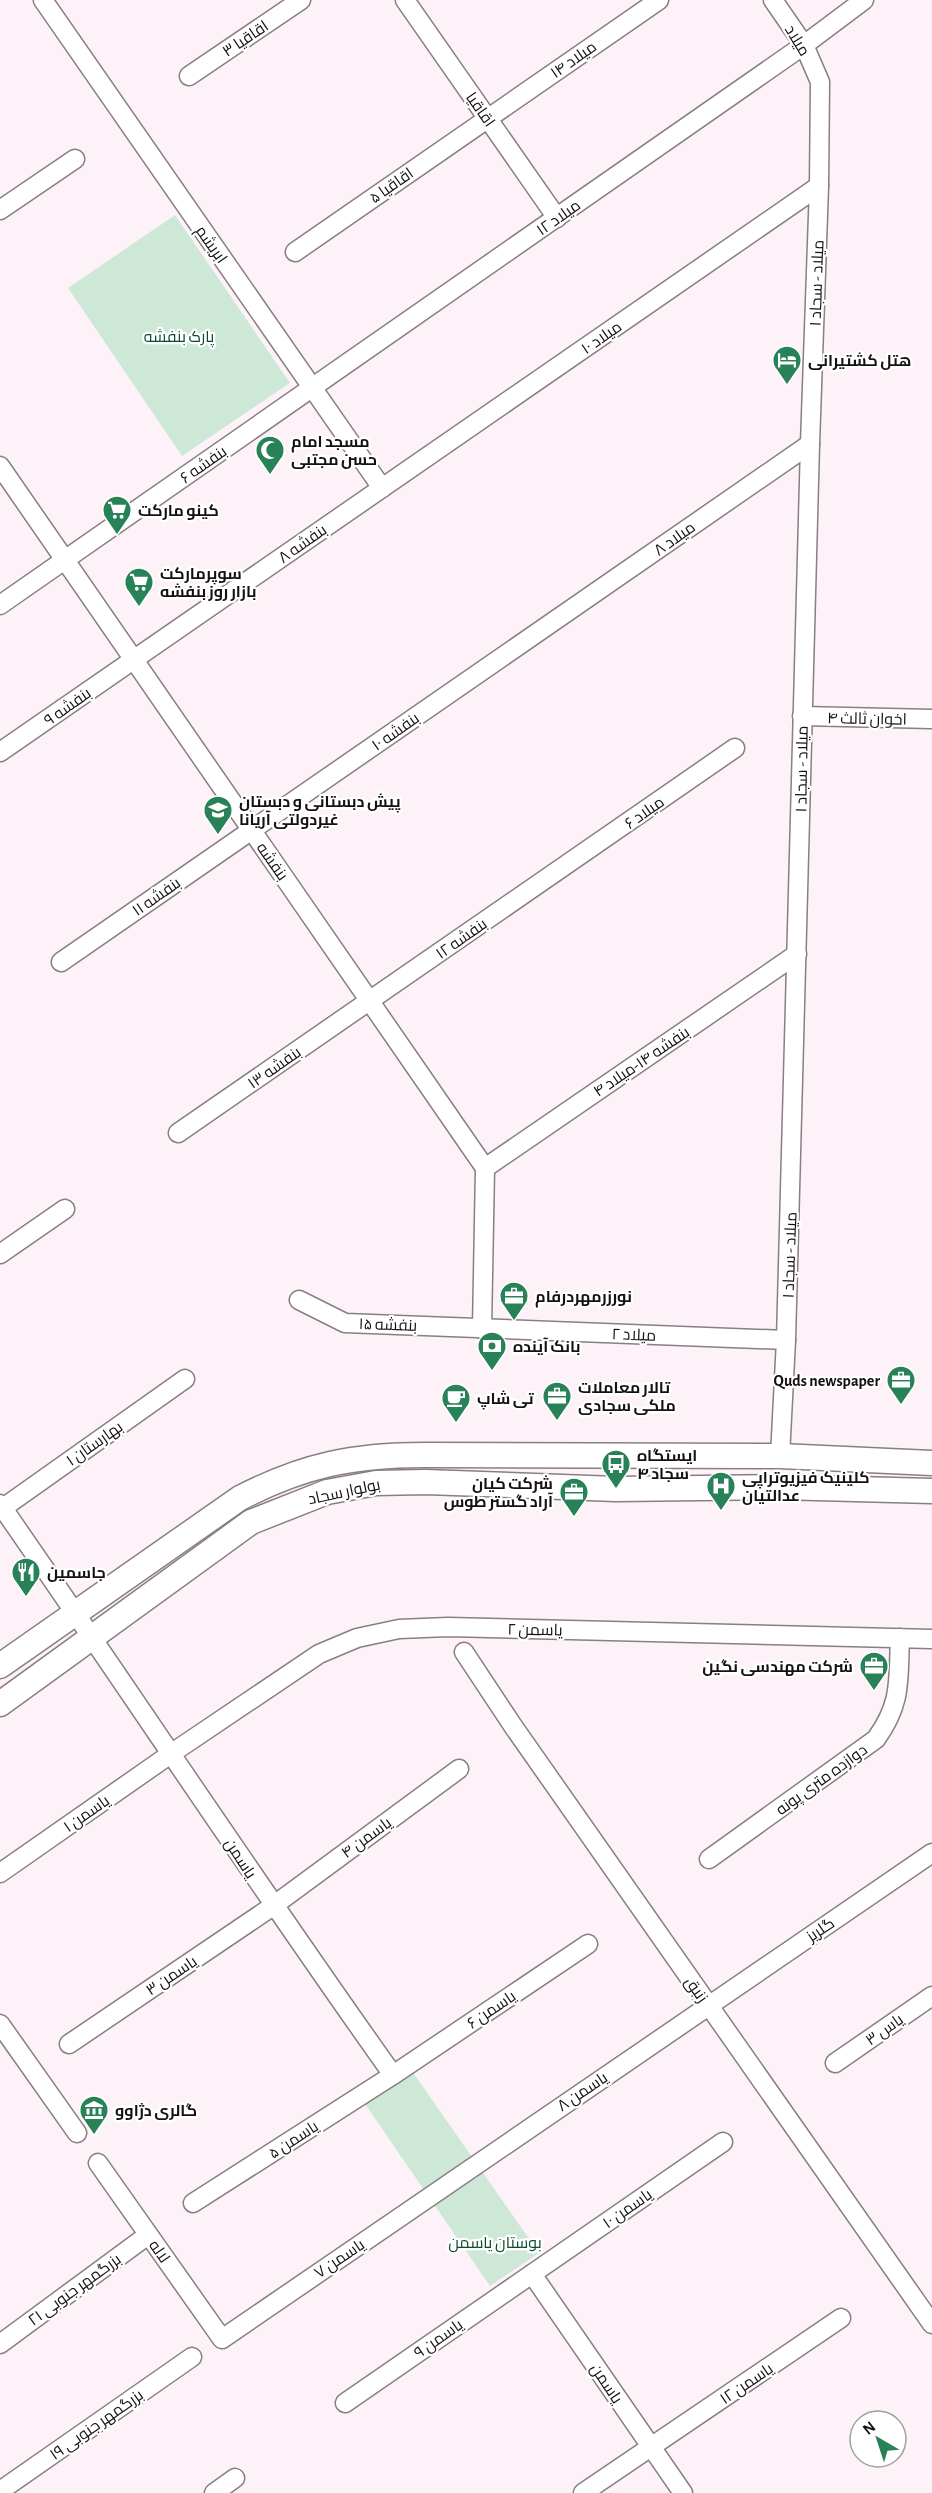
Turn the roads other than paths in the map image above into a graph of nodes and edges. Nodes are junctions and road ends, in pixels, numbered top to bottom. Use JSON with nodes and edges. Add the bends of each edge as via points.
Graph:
{"nodes":[{"id":1,"x":43,"y":0,"type":"edge"},
{"id":2,"x":301,"y":0,"type":"edge"},
{"id":3,"x":405,"y":0,"type":"edge"},
{"id":4,"x":659,"y":0,"type":"edge"},
{"id":5,"x":773,"y":0,"type":"edge"},
{"id":6,"x":864,"y":0,"type":"edge"},
{"id":7,"x":804,"y":45,"type":"junction"},
{"id":8,"x":189,"y":76,"type":"dead end"},
{"id":9,"x":820,"y":82,"type":"joint"},
{"id":10,"x":488,"y":119,"type":"junction"},
{"id":11,"x":75,"y":159,"type":"dead end"},
{"id":12,"x":819,"y":186,"type":"junction"},
{"id":13,"x":0,"y":210,"type":"edge"},
{"id":14,"x":557,"y":218,"type":"junction"},
{"id":15,"x":295,"y":252,"type":"dead end"},
{"id":16,"x":312,"y":388,"type":"junction"},
{"id":17,"x":810,"y":444,"type":"junction"},
{"id":18,"x":0,"y":466,"type":"edge"},
{"id":19,"x":382,"y":488,"type":"junction"},
{"id":20,"x":65,"y":560,"type":"junction"},
{"id":21,"x":0,"y":605,"type":"edge"},
{"id":22,"x":539,"y":631,"type":"joint"},
{"id":23,"x":134,"y":660,"type":"junction"},
{"id":24,"x":802,"y":716,"type":"junction"},
{"id":25,"x":932,"y":719,"type":"edge"},
{"id":26,"x":735,"y":748,"type":"dead end"},
{"id":27,"x":0,"y":752,"type":"edge"},
{"id":28,"x":252,"y":830,"type":"junction"},
{"id":29,"x":552,"y":875,"type":"joint"},
{"id":30,"x":797,"y":954,"type":"junction"},
{"id":31,"x":61,"y":962,"type":"dead end"},
{"id":32,"x":369,"y":1001,"type":"junction"},
{"id":33,"x":178,"y":1133,"type":"dead end"},
{"id":34,"x":485,"y":1168,"type":"junction"},
{"id":35,"x":64,"y":1209,"type":"dead end"},
{"id":36,"x":0,"y":1254,"type":"edge"},
{"id":37,"x":299,"y":1300,"type":"dead end"},
{"id":38,"x":482,"y":1329,"type":"junction"},
{"id":39,"x":786,"y":1340,"type":"junction"},
{"id":40,"x":185,"y":1379,"type":"dead end"},
{"id":41,"x":780,"y":1456,"type":"junction"},
{"id":42,"x":932,"y":1463,"type":"edge"},
{"id":43,"x":932,"y":1491,"type":"edge"},
{"id":44,"x":1,"y":1508,"type":"edge"},
{"id":45,"x":75,"y":1613,"type":"junction"},
{"id":46,"x":92,"y":1638,"type":"junction"},
{"id":47,"x":900,"y":1638,"type":"junction"},
{"id":48,"x":932,"y":1639,"type":"edge"},
{"id":49,"x":464,"y":1652,"type":"dead end"},
{"id":50,"x":0,"y":1666,"type":"edge"},
{"id":51,"x":0,"y":1704,"type":"edge"},
{"id":52,"x":172,"y":1753,"type":"junction"},
{"id":53,"x":459,"y":1769,"type":"dead end"},
{"id":54,"x":932,"y":1853,"type":"edge"},
{"id":55,"x":709,"y":1859,"type":"dead end"},
{"id":56,"x":0,"y":1873,"type":"edge"},
{"id":57,"x":273,"y":1906,"type":"junction"},
{"id":58,"x":588,"y":1944,"type":"dead end"},
{"id":59,"x":932,"y":1996,"type":"edge"},
{"id":60,"x":708,"y":2005,"type":"junction"},
{"id":61,"x":0,"y":2024,"type":"edge"},
{"id":62,"x":69,"y":2044,"type":"dead end"},
{"id":63,"x":835,"y":2063,"type":"dead end"},
{"id":64,"x":393,"y":2074,"type":"junction"},
{"id":65,"x":77,"y":2133,"type":"dead end"},
{"id":66,"x":723,"y":2142,"type":"dead end"},
{"id":67,"x":98,"y":2163,"type":"dead end"},
{"id":68,"x":456,"y":2177,"type":"joint"},
{"id":69,"x":193,"y":2203,"type":"dead end"},
{"id":70,"x":148,"y":2235,"type":"junction"},
{"id":71,"x":531,"y":2274,"type":"junction"},
{"id":72,"x":841,"y":2318,"type":"dead end"},
{"id":73,"x":932,"y":2324,"type":"edge"},
{"id":74,"x":222,"y":2339,"type":"joint"},
{"id":75,"x":0,"y":2344,"type":"edge"},
{"id":76,"x":192,"y":2357,"type":"dead end"},
{"id":77,"x":345,"y":2403,"type":"dead end"},
{"id":78,"x":651,"y":2447,"type":"junction"},
{"id":79,"x":235,"y":2478,"type":"dead end"},
{"id":80,"x":0,"y":2491,"type":"edge"},
{"id":81,"x":214,"y":2493,"type":"edge"},
{"id":82,"x":583,"y":2493,"type":"edge"},
{"id":83,"x":683,"y":2493,"type":"edge"}],
"edges":[{"from":1,"to":16,"type":"street","name":"ابریشم"},
{"from":2,"to":8,"type":"street","name":"اقاقیا ۳"},
{"from":3,"to":10,"type":"street","name":"اقاقیا"},
{"from":4,"to":10,"type":"street","name":"میلاد ۱۴"},
{"from":5,"to":7,"type":"street","name":"میلاد"},
{"from":6,"to":7,"type":"street","name":"میلاد ۱۲"},
{"from":7,"to":9,"type":"street","name":"میلاد"},
{"from":7,"to":14,"type":"street","name":"میلاد ۱۲"},
{"from":9,"to":12,"type":"street","name":"میلاد - سجاد ۱"},
{"from":10,"to":14,"type":"street","name":"اقاقیا"},
{"from":10,"to":15,"type":"street","name":"اقاقیا ۵"},
{"from":11,"to":13,"type":"street"},
{"from":12,"to":17,"type":"street","name":"میلاد - سجاد ۱"},
{"from":12,"to":19,"type":"street","name":"میلاد ۱۰"},
{"from":14,"to":16,"type":"street","name":"میلاد ۱۲"},
{"from":16,"to":19,"type":"street","name":"ابریشم"},
{"from":16,"to":20,"type":"street","name":"بنفشه ۶"},
{"from":17,"to":22,"type":"street","name":"میلاد ۸"},
{"from":17,"to":24,"type":"street","name":"میلاد - سجاد ۱"},
{"from":18,"to":20,"type":"street","name":"بنفشه"},
{"from":19,"to":23,"type":"street","name":"بنفشه ۸"},
{"from":20,"to":21,"type":"street","name":"بنفشه ۶"},
{"from":20,"to":23,"type":"street","name":"بنفشه"},
{"from":22,"to":28,"type":"street","name":"بنفشه ۱۰"},
{"from":23,"to":27,"type":"street","name":"بنفشه ۹"},
{"from":23,"to":28,"type":"street","name":"بنفشه"},
{"from":24,"to":25,"type":"street","name":"اخوان ثالث ۴"},
{"from":24,"to":30,"type":"street","name":"میلاد - سجاد ۱"},
{"from":26,"to":29,"type":"street","name":"میلاد ۶"},
{"from":28,"to":31,"type":"street","name":"بنفشه ۱۱"},
{"from":28,"to":32,"type":"street","name":"بنفشه"},
{"from":29,"to":32,"type":"street","name":"بنفشه ۱۲"},
{"from":30,"to":34,"type":"street","name":"بنفشه ۱۴-میلاد ۴"},
{"from":30,"to":39,"type":"street","name":"میلاد - سجاد ۱"},
{"from":32,"to":33,"type":"street","name":"بنفشه ۱۳"},
{"from":32,"to":34,"type":"street","name":"بنفشه"},
{"from":34,"to":38,"type":"street"},
{"from":35,"to":36,"type":"street"},
{"from":37,"to":38,"type":"street","name":"بنفشه ۱۵","via":[[345,1323]]},
{"from":38,"to":39,"type":"street","name":"میلاد ۲"},
{"from":39,"to":41,"type":"street","name":"میلاد - سجاد ۱"},
{"from":40,"to":44,"type":"street","name":"بهارستان ۱"},
{"from":41,"to":42,"type":"main road","name":"بولوار سجاد"},
{"from":41,"to":45,"type":"main road","name":"بولوار سجاد","via":[[375,1455],[321,1465],[279,1478],[240,1498]]},
{"from":43,"to":46,"type":"main road","name":"بولوار سجاد","via":[[376,1483],[327,1492],[250,1522]]},
{"from":44,"to":45,"type":"street","name":"یاسمن"},
{"from":45,"to":46,"type":"street","name":"یاسمن"},
{"from":45,"to":50,"type":"main road","name":"بولوار سجاد"},
{"from":46,"to":51,"type":"main road","name":"بولوار سجاد"},
{"from":46,"to":52,"type":"street","name":"یاسمن"},
{"from":47,"to":48,"type":"street","name":"یاسمن ۲"},
{"from":47,"to":52,"type":"street","name":"یاسمن ۲","via":[[399,1629],[357,1638],[319,1654]]},
{"from":47,"to":55,"type":"street","name":"دوازده متری پونه","via":[[897,1695],[891,1717],[876,1739]]},
{"from":49,"to":60,"type":"street","name":"زنبق"},
{"from":52,"to":56,"type":"street","name":"یاسمن ۱"},
{"from":52,"to":57,"type":"street","name":"یاسمن"},
{"from":53,"to":57,"type":"street","name":"یاسمن ۴"},
{"from":54,"to":60,"type":"street","name":"گلریز"},
{"from":57,"to":62,"type":"street","name":"یاسمن ۳"},
{"from":57,"to":64,"type":"street","name":"یاسمن"},
{"from":58,"to":64,"type":"street","name":"یاسمن ۶"},
{"from":59,"to":63,"type":"street","name":"یاس ۳"},
{"from":60,"to":68,"type":"street","name":"یاسمن ۸"},
{"from":60,"to":73,"type":"street","name":"زنبق"},
{"from":61,"to":65,"type":"street"},
{"from":64,"to":69,"type":"street","name":"یاسمن ۵"},
{"from":66,"to":71,"type":"street","name":"یاسمن ۱۰"},
{"from":67,"to":70,"type":"street","name":"لاله"},
{"from":68,"to":74,"type":"street","name":"یاسمن ۷"},
{"from":70,"to":74,"type":"street","name":"لاله"},
{"from":70,"to":75,"type":"street","name":"بزرگمهر جنوبی ۲۱"},
{"from":71,"to":77,"type":"street","name":"یاسمن ۹"},
{"from":71,"to":78,"type":"street","name":"یاسمن"},
{"from":72,"to":78,"type":"street","name":"یاسمن ۱۲"},
{"from":76,"to":80,"type":"street","name":"بزرگمهر جنوبی ۱۹"},
{"from":78,"to":82,"type":"street","name":"یاسمن ۱۲"},
{"from":78,"to":83,"type":"street","name":"یاسمن"},
{"from":79,"to":81,"type":"street"}]}
